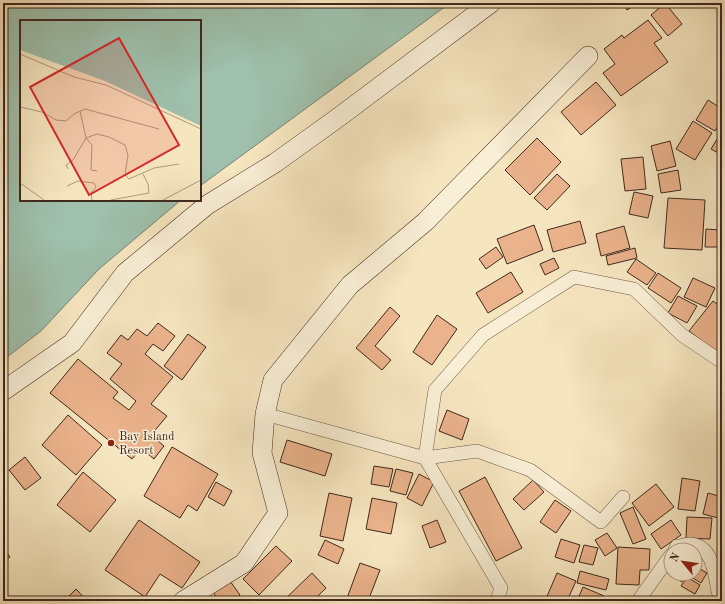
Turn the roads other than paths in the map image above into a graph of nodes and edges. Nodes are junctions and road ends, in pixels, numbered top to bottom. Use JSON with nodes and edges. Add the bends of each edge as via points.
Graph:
{"nodes":[{"id":1,"x":491,"y":3,"type":"edge"},
{"id":2,"x":588,"y":56,"type":"dead end"},
{"id":3,"x":722,"y":362,"type":"edge"},
{"id":4,"x":3,"y":391,"type":"edge"},
{"id":5,"x":265,"y":414,"type":"junction"},
{"id":6,"x":425,"y":458,"type":"junction"},
{"id":7,"x":623,"y":497,"type":"dead end"},
{"id":8,"x":703,"y":549,"type":"edge"},
{"id":9,"x":663,"y":566,"type":"edge"},
{"id":10,"x":722,"y":594,"type":"edge"},
{"id":11,"x":183,"y":601,"type":"edge"},
{"id":12,"x":497,"y":601,"type":"edge"},
{"id":13,"x":638,"y":601,"type":"edge"}],
"edges":[{"from":1,"to":4,"type":"street","via":[[288,154],[207,205],[125,273],[72,343]]},
{"from":2,"to":5,"type":"street","via":[[425,222],[350,285],[273,380]]},
{"from":3,"to":6,"type":"street","via":[[682,334],[634,289],[574,277],[483,335],[434,390]]},
{"from":5,"to":6,"type":"street"},
{"from":5,"to":11,"type":"street","via":[[262,453],[278,513],[244,563]]},
{"from":6,"to":7,"type":"street","via":[[478,451],[530,470],[601,522]]},
{"from":6,"to":12,"type":"street","via":[[501,588]]},
{"from":8,"to":10,"type":"street","via":[[712,560],[718,592]]},
{"from":9,"to":13,"type":"street"}]}
